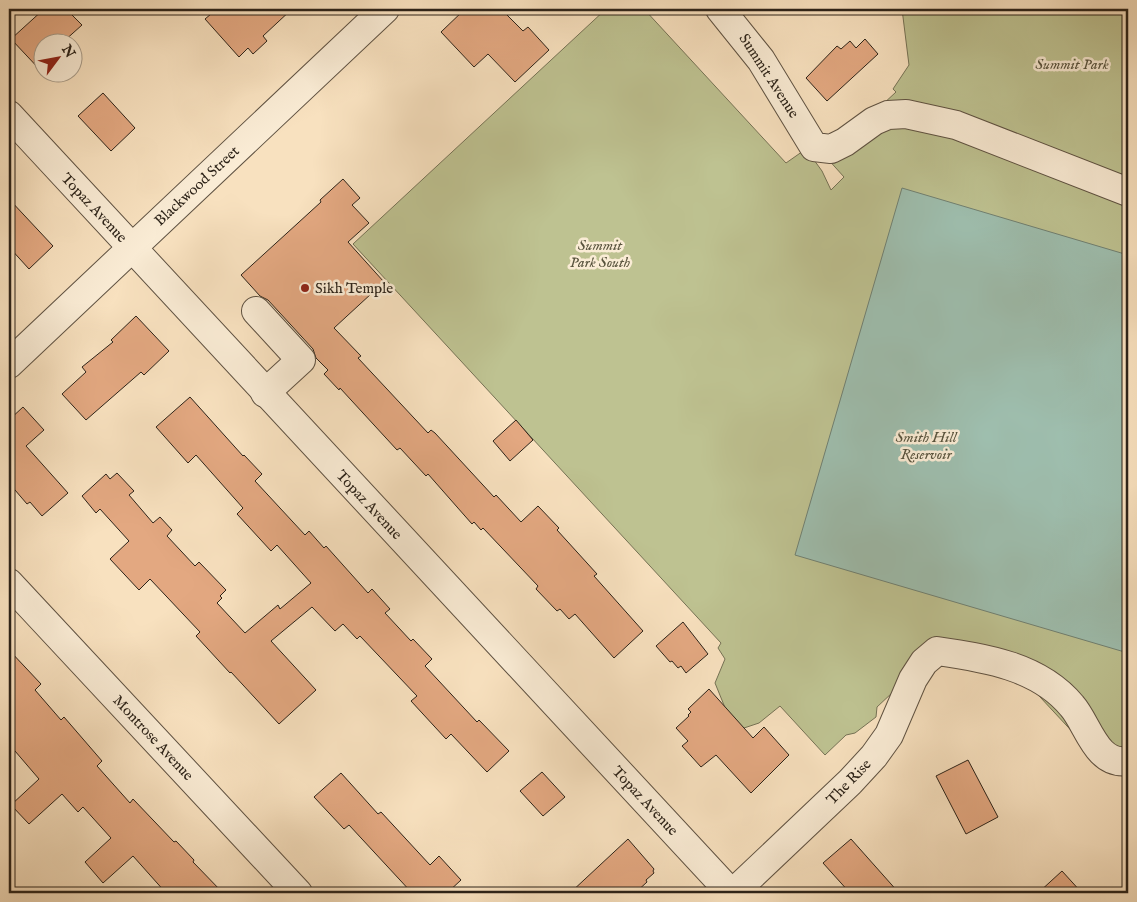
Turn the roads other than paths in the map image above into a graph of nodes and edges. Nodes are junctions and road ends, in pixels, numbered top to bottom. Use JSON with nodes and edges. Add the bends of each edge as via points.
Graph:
{"nodes":[{"id":1,"x":385,"y":9,"type":"edge"},
{"id":2,"x":731,"y":13,"type":"edge"},
{"id":3,"x":9,"y":116,"type":"edge"},
{"id":4,"x":1128,"y":192,"type":"edge"},
{"id":5,"x":131,"y":248,"type":"junction"},
{"id":6,"x":256,"y":311,"type":"dead end"},
{"id":7,"x":9,"y":364,"type":"edge"},
{"id":8,"x":265,"y":393,"type":"junction"},
{"id":9,"x":9,"y":583,"type":"edge"},
{"id":10,"x":1128,"y":761,"type":"edge"},
{"id":11,"x":298,"y":893,"type":"edge"},
{"id":12,"x":732,"y":893,"type":"edge"}],
"edges":[{"from":1,"to":5,"type":"street","name":"Blackwood Street"},
{"from":2,"to":4,"type":"street","name":"Summit Avenue","via":[[814,147],[831,149],[874,121],[888,115],[906,114],[956,126]]},
{"from":3,"to":5,"type":"street","name":"Topaz Avenue"},
{"from":5,"to":7,"type":"street","name":"Blackwood Street"},
{"from":5,"to":8,"type":"street","name":"Topaz Avenue"},
{"from":6,"to":8,"type":"street","via":[[301,360]]},
{"from":8,"to":12,"type":"street","name":"Topaz Avenue"},
{"from":9,"to":11,"type":"street","name":"Montrose Avenue"},
{"from":10,"to":12,"type":"street","name":"The Rise","via":[[1121,762],[1106,756],[1090,738],[1073,706],[1052,687],[1026,671],[984,658],[937,651],[924,662],[889,735],[874,756]]}]}
